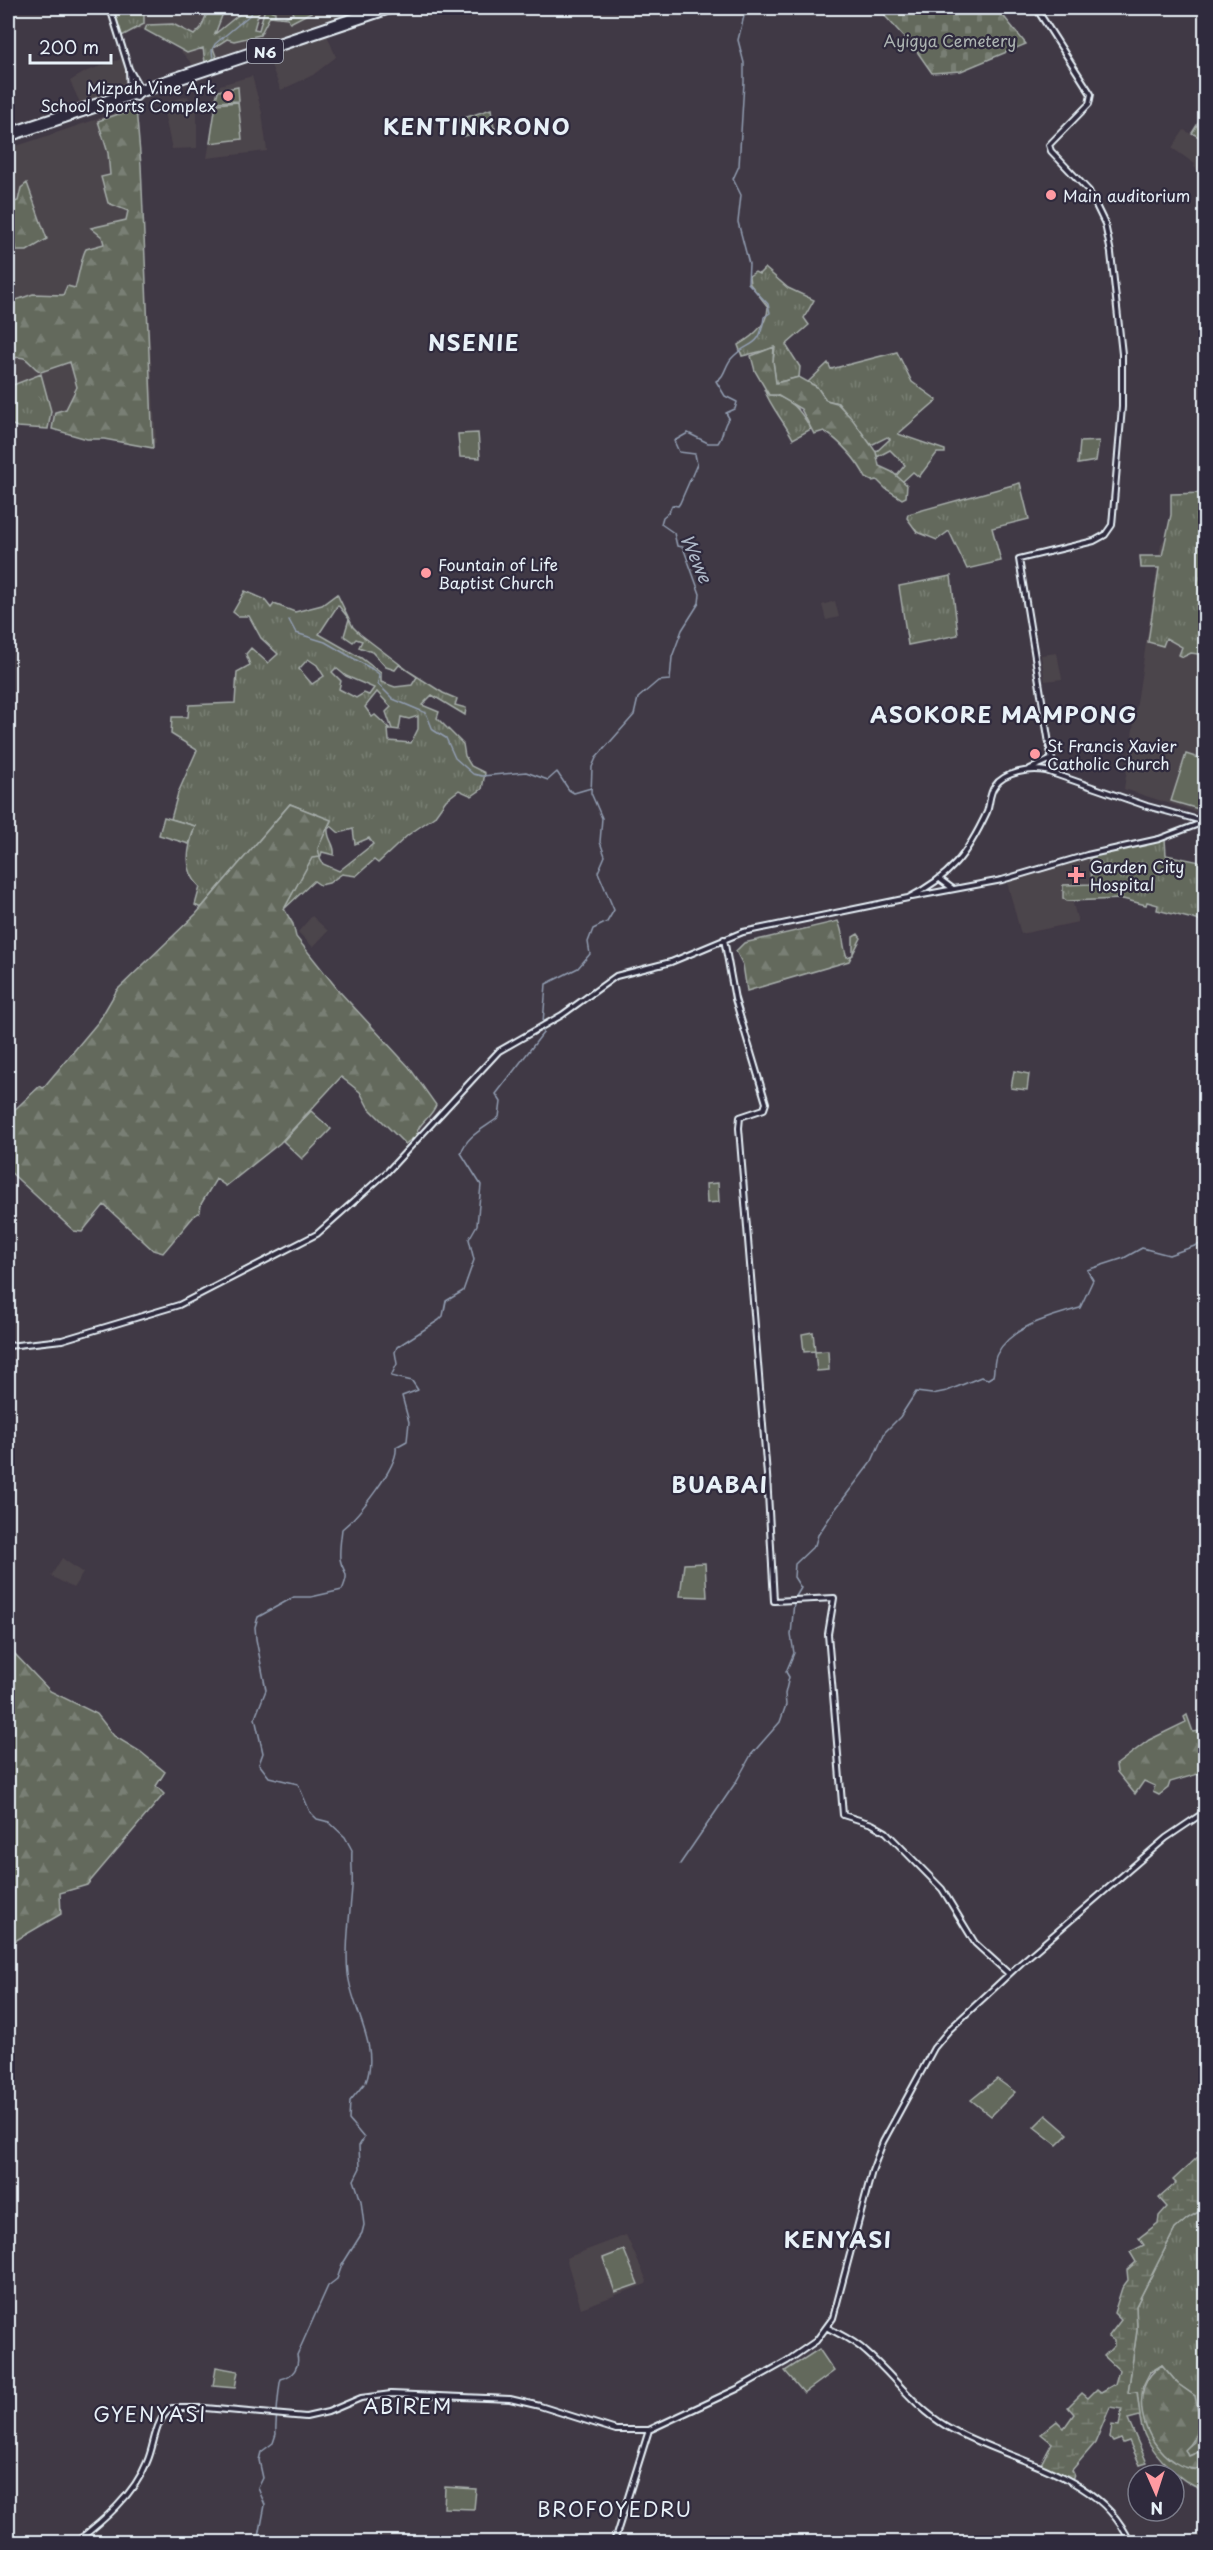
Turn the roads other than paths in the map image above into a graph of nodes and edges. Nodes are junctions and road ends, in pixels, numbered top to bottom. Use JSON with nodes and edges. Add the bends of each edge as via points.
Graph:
{"nodes":[{"id":1,"x":110,"y":8,"type":"edge"},
{"id":2,"x":380,"y":8,"type":"edge"},
{"id":3,"x":396,"y":8,"type":"edge"},
{"id":4,"x":1036,"y":8,"type":"edge"},
{"id":5,"x":129,"y":69,"type":"junction"},
{"id":6,"x":139,"y":87,"type":"junction"},
{"id":7,"x":131,"y":95,"type":"junction"},
{"id":8,"x":8,"y":132,"type":"edge"},
{"id":9,"x":8,"y":138,"type":"edge"},
{"id":10,"x":1052,"y":759,"type":"junction"},
{"id":11,"x":1029,"y":769,"type":"junction"},
{"id":12,"x":1054,"y":774,"type":"junction"},
{"id":13,"x":1205,"y":822,"type":"edge"},
{"id":14,"x":941,"y":880,"type":"junction"},
{"id":15,"x":954,"y":889,"type":"junction"},
{"id":16,"x":908,"y":898,"type":"junction"},
{"id":17,"x":724,"y":939,"type":"junction"},
{"id":18,"x":8,"y":1346,"type":"edge"},
{"id":19,"x":1206,"y":1811,"type":"edge"},
{"id":20,"x":1009,"y":1974,"type":"junction"},
{"id":21,"x":828,"y":2328,"type":"junction"},
{"id":22,"x":649,"y":2430,"type":"junction"},
{"id":23,"x":76,"y":2542,"type":"edge"},
{"id":24,"x":614,"y":2542,"type":"edge"},
{"id":25,"x":1130,"y":2542,"type":"edge"}],
"edges":[{"from":1,"to":5,"type":"street"},
{"from":2,"to":6,"type":"highway","number":"N6"},
{"from":3,"to":6,"type":"highway","number":"N6"},
{"from":4,"to":10,"type":"street","via":[[1091,94],[1089,104],[1049,145],[1089,191],[1105,224],[1122,354],[1122,407],[1112,525],[1094,541],[1019,559]]},
{"from":5,"to":6,"type":"street"},
{"from":5,"to":7,"type":"street"},
{"from":6,"to":7,"type":"highway","number":"N6"},
{"from":7,"to":8,"type":"highway","number":"N6"},
{"from":7,"to":9,"type":"highway","number":"N6"},
{"from":10,"to":11,"type":"street"},
{"from":10,"to":12,"type":"street"},
{"from":11,"to":12,"type":"street"},
{"from":11,"to":14,"type":"street","via":[[996,784],[978,829]]},
{"from":12,"to":13,"type":"street"},
{"from":13,"to":15,"type":"street","via":[[1159,839]]},
{"from":14,"to":15,"type":"street"},
{"from":14,"to":16,"type":"street"},
{"from":15,"to":16,"type":"street"},
{"from":16,"to":17,"type":"street","via":[[794,920]]},
{"from":17,"to":18,"type":"street","via":[[670,962],[616,976],[508,1044],[387,1172],[317,1234],[187,1302],[88,1334]]},
{"from":17,"to":20,"type":"street","via":[[735,999],[766,1103],[764,1109],[740,1117],[739,1128],[774,1601],[834,1598],[828,1634],[843,1815],[886,1832],[942,1890],[975,1943]]},
{"from":19,"to":20,"type":"street","via":[[1166,1838]]},
{"from":20,"to":21,"type":"street","via":[[934,2048],[884,2142],[872,2171],[842,2290]]},
{"from":21,"to":22,"type":"street","via":[[809,2348],[788,2361]]},
{"from":21,"to":25,"type":"street","via":[[866,2351],[919,2407],[945,2426],[1093,2496]]},
{"from":22,"to":23,"type":"street","via":[[616,2430],[510,2399],[391,2394],[361,2398],[312,2416],[198,2407],[168,2411],[132,2488]]},
{"from":22,"to":24,"type":"street"}]}
